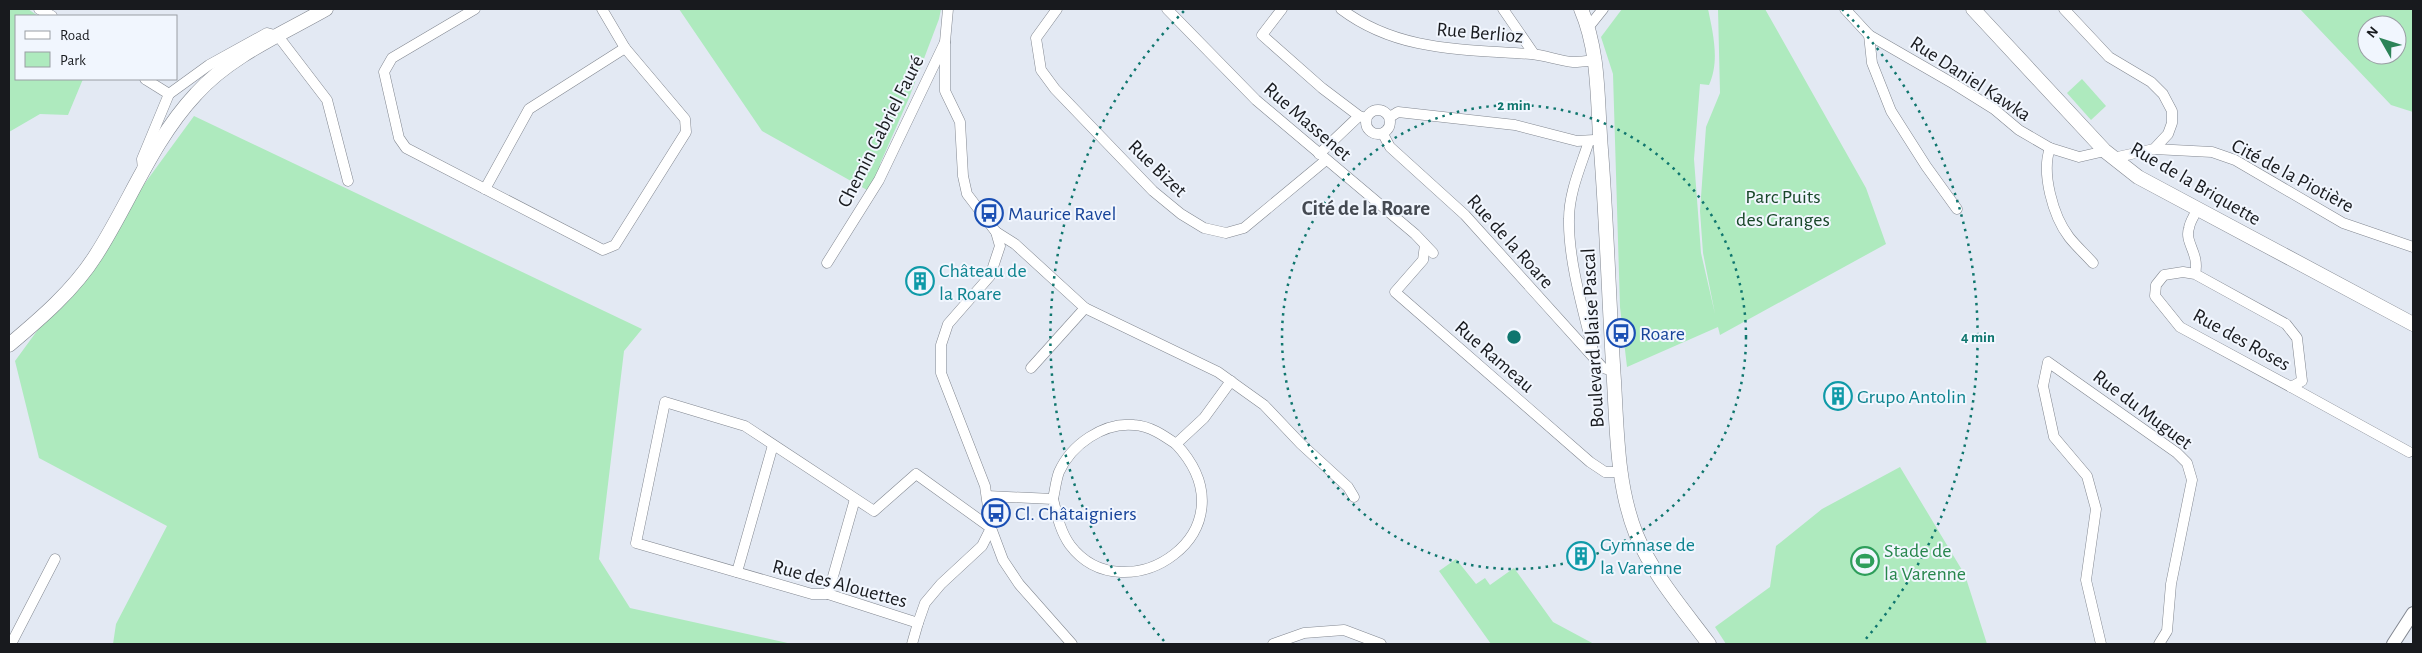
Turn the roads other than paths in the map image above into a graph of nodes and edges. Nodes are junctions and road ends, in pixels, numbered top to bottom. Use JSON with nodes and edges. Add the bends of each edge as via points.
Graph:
{"nodes":[{"id":1,"x":39,"y":9,"type":"edge"},
{"id":2,"x":326,"y":9,"type":"edge"},
{"id":3,"x":476,"y":9,"type":"edge"},
{"id":4,"x":602,"y":9,"type":"edge"},
{"id":5,"x":948,"y":9,"type":"edge"},
{"id":6,"x":1057,"y":9,"type":"edge"},
{"id":7,"x":1167,"y":9,"type":"edge"},
{"id":8,"x":1282,"y":9,"type":"edge"},
{"id":9,"x":1340,"y":9,"type":"edge"},
{"id":10,"x":1503,"y":9,"type":"edge"},
{"id":11,"x":1581,"y":9,"type":"edge"},
{"id":12,"x":1603,"y":9,"type":"edge"},
{"id":13,"x":1845,"y":9,"type":"edge"},
{"id":14,"x":1973,"y":9,"type":"edge"},
{"id":15,"x":2064,"y":9,"type":"edge"},
{"id":16,"x":50,"y":15,"type":"edge"},
{"id":17,"x":1587,"y":29,"type":"junction"},
{"id":18,"x":278,"y":36,"type":"junction"},
{"id":19,"x":1871,"y":36,"type":"junction"},
{"id":20,"x":945,"y":42,"type":"junction"},
{"id":21,"x":625,"y":48,"type":"junction"},
{"id":22,"x":1534,"y":54,"type":"junction"},
{"id":23,"x":1596,"y":60,"type":"junction"},
{"id":24,"x":147,"y":80,"type":"edge"},
{"id":25,"x":169,"y":94,"type":"junction"},
{"id":26,"x":1363,"y":117,"type":"junction"},
{"id":27,"x":1390,"y":117,"type":"junction"},
{"id":28,"x":1383,"y":134,"type":"junction"},
{"id":29,"x":1595,"y":140,"type":"junction"},
{"id":30,"x":2050,"y":148,"type":"junction"},
{"id":31,"x":2154,"y":148,"type":"junction"},
{"id":32,"x":2109,"y":155,"type":"junction"},
{"id":33,"x":1322,"y":158,"type":"junction"},
{"id":34,"x":142,"y":172,"type":"junction"},
{"id":35,"x":348,"y":180,"type":"dead end"},
{"id":36,"x":485,"y":189,"type":"junction"},
{"id":37,"x":1957,"y":209,"type":"dead end"},
{"id":38,"x":2197,"y":209,"type":"junction"},
{"id":39,"x":996,"y":232,"type":"junction"},
{"id":40,"x":1425,"y":245,"type":"junction"},
{"id":41,"x":2413,"y":247,"type":"edge"},
{"id":42,"x":1433,"y":253,"type":"dead end"},
{"id":43,"x":827,"y":263,"type":"dead end"},
{"id":44,"x":2093,"y":263,"type":"dead end"},
{"id":45,"x":2195,"y":274,"type":"junction"},
{"id":46,"x":1085,"y":308,"type":"junction"},
{"id":47,"x":2413,"y":324,"type":"edge"},
{"id":48,"x":9,"y":345,"type":"edge"},
{"id":49,"x":1595,"y":360,"type":"junction"},
{"id":50,"x":1031,"y":368,"type":"dead end"},
{"id":51,"x":1613,"y":371,"type":"junction"},
{"id":52,"x":1232,"y":381,"type":"junction"},
{"id":53,"x":2291,"y":387,"type":"junction"},
{"id":54,"x":1176,"y":444,"type":"junction"},
{"id":55,"x":773,"y":445,"type":"junction"},
{"id":56,"x":2409,"y":452,"type":"dead end"},
{"id":57,"x":1620,"y":472,"type":"junction"},
{"id":58,"x":987,"y":496,"type":"junction"},
{"id":59,"x":1354,"y":497,"type":"dead end"},
{"id":60,"x":1053,"y":498,"type":"junction"},
{"id":61,"x":855,"y":499,"type":"junction"},
{"id":62,"x":991,"y":528,"type":"junction"},
{"id":63,"x":55,"y":558,"type":"dead end"},
{"id":64,"x":737,"y":572,"type":"junction"},
{"id":65,"x":828,"y":594,"type":"junction"},
{"id":66,"x":2413,"y":613,"type":"edge"},
{"id":67,"x":918,"y":623,"type":"junction"},
{"id":68,"x":11,"y":644,"type":"edge"},
{"id":69,"x":912,"y":644,"type":"edge"},
{"id":70,"x":1072,"y":644,"type":"edge"},
{"id":71,"x":1273,"y":644,"type":"edge"},
{"id":72,"x":1381,"y":644,"type":"edge"},
{"id":73,"x":1709,"y":644,"type":"edge"},
{"id":74,"x":2101,"y":644,"type":"edge"},
{"id":75,"x":2159,"y":644,"type":"edge"},
{"id":76,"x":2393,"y":644,"type":"edge"}],
"edges":[{"from":1,"to":16,"type":"street"},
{"from":2,"to":18,"type":"main road"},
{"from":3,"to":36,"type":"street","via":[[392,58],[384,72],[399,138],[406,148]]},
{"from":4,"to":21,"type":"street"},
{"from":5,"to":20,"type":"street","name":"Chemin Gabriel Fauré"},
{"from":6,"to":33,"type":"street","name":"Rue Bizet","via":[[1036,38],[1041,70],[1054,89],[1153,190],[1181,214],[1204,228],[1226,232],[1244,228]]},
{"from":7,"to":33,"type":"street","name":"Rue Massenet","via":[[1256,100]]},
{"from":8,"to":26,"type":"street","name":"Rue de la Roare","via":[[1262,35],[1322,88]]},
{"from":9,"to":22,"type":"street","name":"Rue Berlioz","via":[[1386,36],[1422,45]]},
{"from":10,"to":22,"type":"street"},
{"from":11,"to":17,"type":"main road","name":"Boulevard Blaise Pascal"},
{"from":12,"to":17,"type":"street"},
{"from":13,"to":19,"type":"street","name":"Rue Daniel Kawka"},
{"from":14,"to":32,"type":"main road","name":"Rue de la Briquette"},
{"from":15,"to":31,"type":"street","via":[[2109,57],[2151,82],[2163,94],[2172,111],[2172,123],[2168,134]]},
{"from":17,"to":23,"type":"main road","name":"Boulevard Blaise Pascal"},
{"from":18,"to":25,"type":"street","via":[[267,33],[242,46]]},
{"from":18,"to":34,"type":"main road","via":[[229,66],[197,92]]},
{"from":18,"to":35,"type":"street","via":[[328,100]]},
{"from":19,"to":30,"type":"street","name":"Rue Daniel Kawka","via":[[1994,109],[2019,130]]},
{"from":19,"to":37,"type":"street","via":[[1872,63],[1891,111]]},
{"from":20,"to":39,"type":"street","via":[[945,91],[960,122],[967,194]]},
{"from":20,"to":43,"type":"street","name":"Chemin Gabriel Fauré","via":[[879,180]]},
{"from":21,"to":36,"type":"street","via":[[529,109]]},
{"from":21,"to":36,"type":"street","via":[[684,119],[686,132],[615,245],[603,250]]},
{"from":22,"to":23,"type":"street","name":"Rue Berlioz","via":[[1572,62]]},
{"from":23,"to":29,"type":"main road","name":"Boulevard Blaise Pascal"},
{"from":24,"to":25,"type":"street"},
{"from":25,"to":34,"type":"street","via":[[142,159]]},
{"from":26,"to":27,"type":"street","via":[[1380,110]]},
{"from":26,"to":28,"type":"street","name":"Rue de la Roare","via":[[1373,134]]},
{"from":26,"to":33,"type":"street","name":"Rue Bizet"},
{"from":27,"to":28,"type":"street","via":[[1390,127]]},
{"from":27,"to":29,"type":"street","via":[[1398,112],[1515,125],[1577,141]]},
{"from":28,"to":49,"type":"street","name":"Rue de la Roare","via":[[1390,147],[1465,215]]},
{"from":29,"to":49,"type":"street","name":"Boulevard Blaise Pascal","via":[[1575,181],[1569,219],[1575,269]]},
{"from":29,"to":51,"type":"main road","name":"Boulevard Blaise Pascal","via":[[1607,223]]},
{"from":30,"to":32,"type":"street","name":"Rue Daniel Kawka","via":[[2079,157]]},
{"from":30,"to":44,"type":"street","via":[[2046,175],[2052,201],[2068,235]]},
{"from":31,"to":32,"type":"street","name":"Cité de la Piotière"},
{"from":31,"to":41,"type":"street","name":"Cité de la Piotière","via":[[2212,152],[2235,160],[2343,223]]},
{"from":32,"to":38,"type":"main road","name":"Rue de la Briquette","via":[[2138,177]]},
{"from":33,"to":40,"type":"street","name":"Rue Massenet"},
{"from":34,"to":48,"type":"main road","via":[[95,257],[62,297]]},
{"from":38,"to":45,"type":"street","name":"Rue des Roses","via":[[2188,228],[2188,239],[2196,254]]},
{"from":38,"to":47,"type":"main road","name":"Rue de la Briquette"},
{"from":39,"to":46,"type":"street","via":[[1015,244]]},
{"from":39,"to":58,"type":"street","via":[[1000,246],[990,276],[948,324],[940,345],[941,373]]},
{"from":40,"to":42,"type":"street","name":"Rue Massenet"},
{"from":40,"to":57,"type":"street","name":"Rue Rameau","via":[[1422,260],[1395,292],[1590,462],[1605,472]]},
{"from":45,"to":53,"type":"street","name":"Rue des Roses","via":[[2286,324],[2297,338],[2302,381]]},
{"from":45,"to":53,"type":"street","name":"Rue des Roses","via":[[2164,275],[2156,285],[2156,296],[2180,327]]},
{"from":46,"to":50,"type":"street"},
{"from":46,"to":52,"type":"street"},
{"from":49,"to":51,"type":"street","name":"Rue de la Roare","via":[[1602,368]]},
{"from":51,"to":57,"type":"main road","name":"Boulevard Blaise Pascal"},
{"from":52,"to":54,"type":"street","via":[[1204,418]]},
{"from":52,"to":59,"type":"street","via":[[1264,405],[1348,487]]},
{"from":53,"to":56,"type":"street"},
{"from":54,"to":60,"type":"street","via":[[1155,430],[1133,424],[1109,428],[1085,439],[1068,455],[1058,473]]},
{"from":54,"to":60,"type":"street","via":[[1196,470],[1203,491],[1200,516],[1193,535],[1176,554],[1147,570],[1119,572],[1092,565],[1070,545],[1059,524]]},
{"from":55,"to":61,"type":"street"},
{"from":55,"to":64,"type":"street"},
{"from":55,"to":64,"type":"street","name":"Rue des Alouettes","via":[[744,426],[665,402],[636,543]]},
{"from":57,"to":73,"type":"main road","name":"Boulevard Blaise Pascal","via":[[1627,508],[1645,552]]},
{"from":58,"to":60,"type":"street"},
{"from":58,"to":62,"type":"street"},
{"from":61,"to":62,"type":"street","via":[[874,511],[916,474]]},
{"from":61,"to":65,"type":"street"},
{"from":62,"to":67,"type":"street","name":"Rue des Alouettes","via":[[982,546],[925,603]]},
{"from":62,"to":70,"type":"street","via":[[1002,560]]},
{"from":63,"to":68,"type":"street"},
{"from":64,"to":65,"type":"street","name":"Rue des Alouettes","via":[[812,594]]},
{"from":65,"to":67,"type":"street","name":"Rue des Alouettes"},
{"from":66,"to":76,"type":"street"},
{"from":67,"to":69,"type":"street"},
{"from":71,"to":72,"type":"street","via":[[1304,633],[1344,630]]},
{"from":74,"to":75,"type":"street","name":"Rue du Muguet","via":[[2086,580],[2096,508],[2087,476],[2054,438],[2043,386],[2048,362],[2178,453],[2187,463],[2192,480],[2171,584],[2168,631]]}]}
